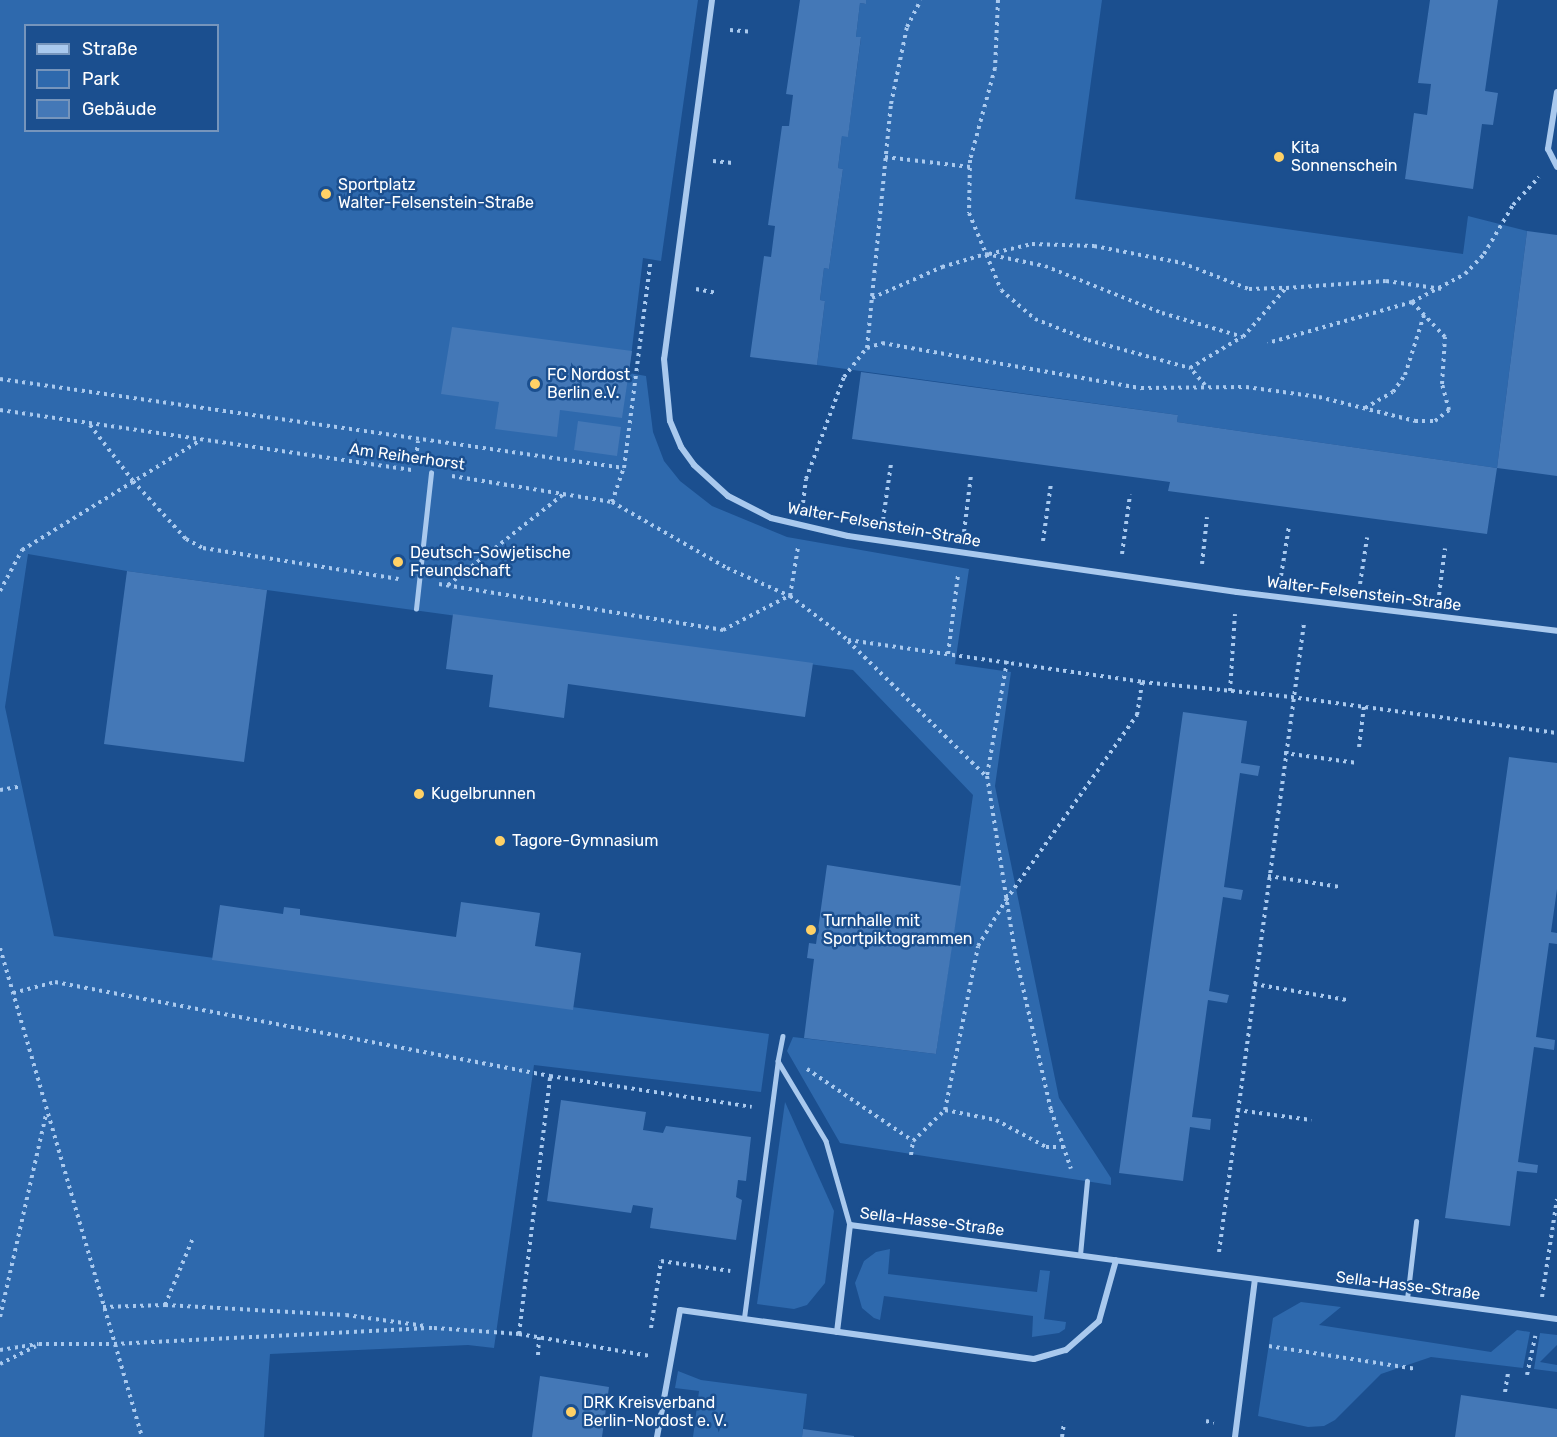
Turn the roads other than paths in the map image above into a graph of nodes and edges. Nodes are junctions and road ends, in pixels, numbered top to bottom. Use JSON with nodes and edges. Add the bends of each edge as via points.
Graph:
{"nodes":[{"id":1,"x":712,"y":0,"type":"edge"},
{"id":2,"x":1557,"y":92,"type":"edge"},
{"id":3,"x":1556,"y":166,"type":"edge"},
{"id":4,"x":431,"y":473,"type":"road end"},
{"id":5,"x":416,"y":609,"type":"dead end"},
{"id":6,"x":1557,"y":632,"type":"edge"},
{"id":7,"x":783,"y":1036,"type":"dead end"},
{"id":8,"x":778,"y":1061,"type":"junction"},
{"id":9,"x":1087,"y":1181,"type":"dead end"},
{"id":10,"x":1416,"y":1222,"type":"dead end"},
{"id":11,"x":850,"y":1225,"type":"junction"},
{"id":12,"x":1080,"y":1255,"type":"junction"},
{"id":13,"x":1116,"y":1260,"type":"junction"},
{"id":14,"x":1255,"y":1279,"type":"junction"},
{"id":15,"x":1407,"y":1299,"type":"junction"},
{"id":16,"x":744,"y":1318,"type":"junction"},
{"id":17,"x":1557,"y":1319,"type":"edge"},
{"id":18,"x":837,"y":1332,"type":"junction"},
{"id":19,"x":657,"y":1437,"type":"edge"},
{"id":20,"x":1234,"y":1437,"type":"edge"}],
"edges":[{"from":1,"to":6,"type":"street","name":"Walter-Felsenstein-Straße","via":[[664,359],[665,393],[670,421],[694,465],[728,496],[771,518],[880,541],[1199,587]]},
{"from":2,"to":3,"type":"street","via":[[1548,149]]},
{"from":4,"to":5,"type":"lane"},
{"from":7,"to":8,"type":"lane"},
{"from":8,"to":11,"type":"lane","via":[[826,1141]]},
{"from":8,"to":16,"type":"lane"},
{"from":9,"to":12,"type":"lane"},
{"from":10,"to":15,"type":"lane"},
{"from":11,"to":12,"type":"street","name":"Sella-Hasse-Straße"},
{"from":11,"to":18,"type":"street","name":"Sella-Hasse-Straße"},
{"from":12,"to":13,"type":"street","name":"Sella-Hasse-Straße"},
{"from":13,"to":14,"type":"street","name":"Sella-Hasse-Straße"},
{"from":13,"to":18,"type":"street","via":[[1099,1321],[1066,1350],[1034,1359]]},
{"from":14,"to":15,"type":"street","name":"Sella-Hasse-Straße"},
{"from":14,"to":20,"type":"street"},
{"from":15,"to":17,"type":"street","name":"Sella-Hasse-Straße"},
{"from":16,"to":18,"type":"street"},
{"from":16,"to":19,"type":"street","via":[[680,1310]]}]}
